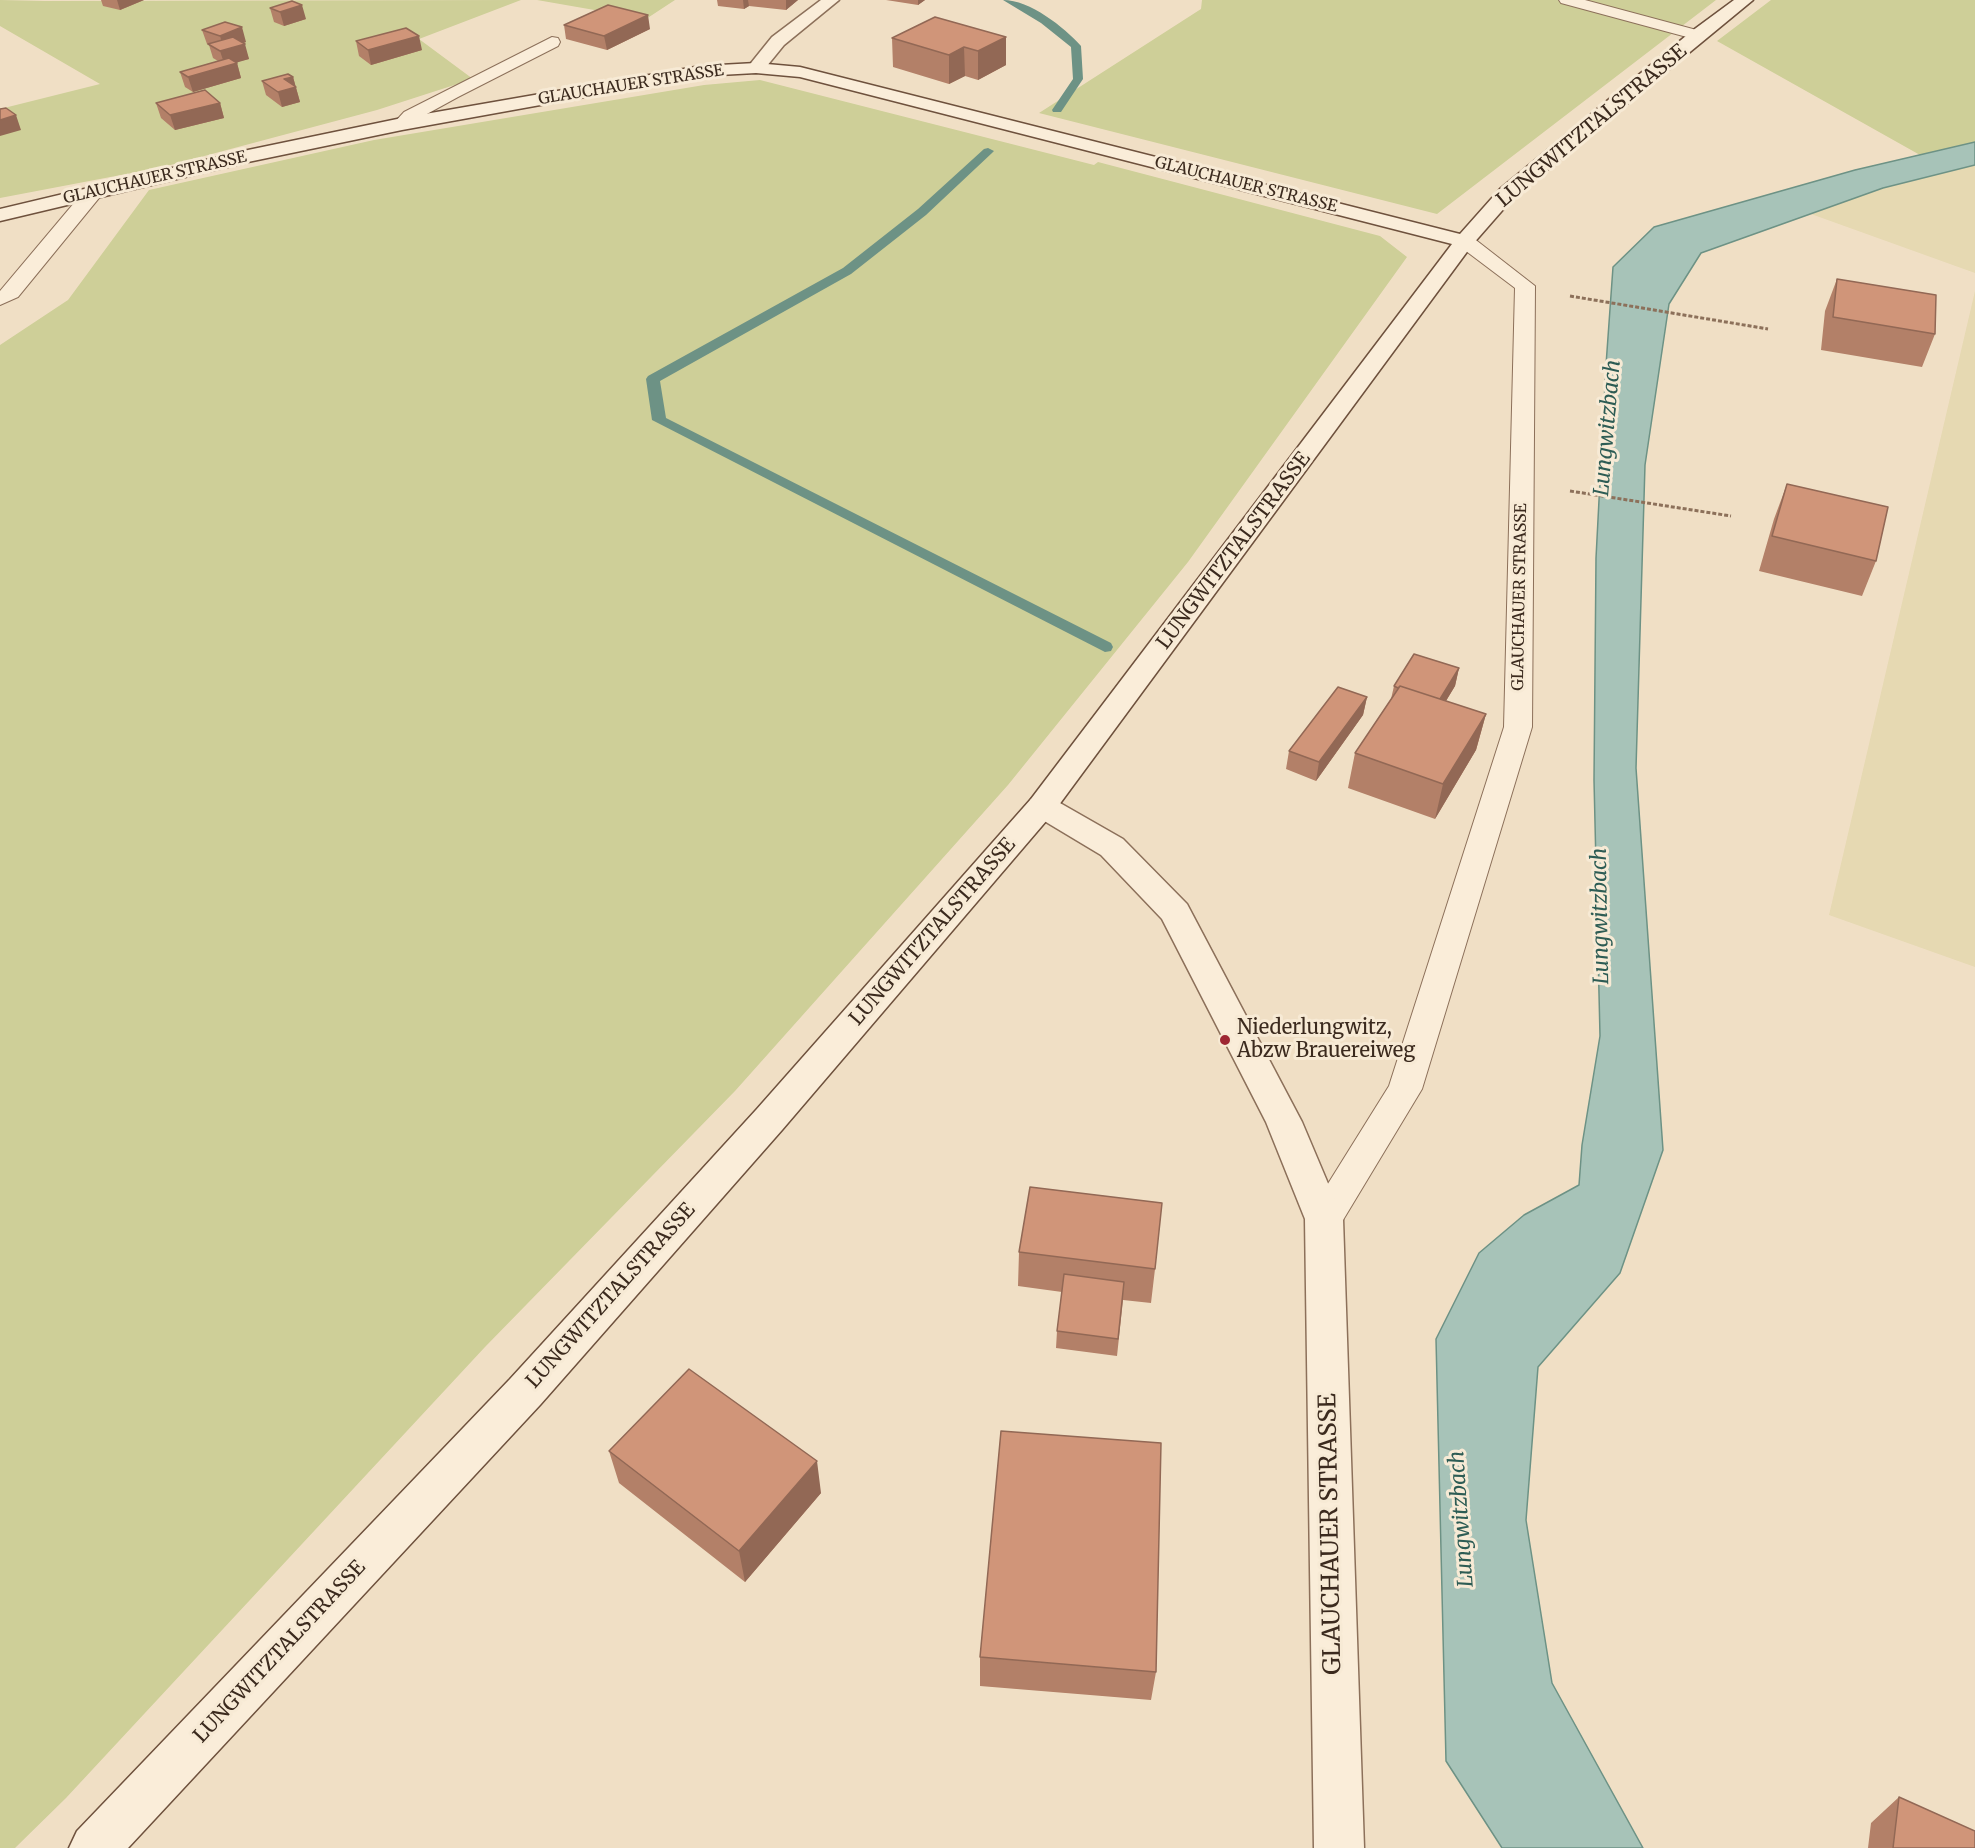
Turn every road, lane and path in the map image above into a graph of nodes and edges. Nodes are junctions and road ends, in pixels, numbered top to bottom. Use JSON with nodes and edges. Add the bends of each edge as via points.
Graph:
{"nodes":[{"id":1,"x":831,"y":0,"type":"edge"},
{"id":2,"x":1567,"y":0,"type":"edge"},
{"id":3,"x":1745,"y":0,"type":"edge"},
{"id":4,"x":1698,"y":35,"type":"junction"},
{"id":5,"x":552,"y":42,"type":"dead end"},
{"id":6,"x":756,"y":68,"type":"junction"},
{"id":7,"x":402,"y":124,"type":"junction"},
{"id":8,"x":92,"y":194,"type":"junction"},
{"id":9,"x":0,"y":215,"type":"edge"},
{"id":10,"x":1465,"y":241,"type":"junction"},
{"id":11,"x":1588,"y":298,"type":"dead end"},
{"id":12,"x":0,"y":299,"type":"edge"},
{"id":13,"x":1768,"y":329,"type":"dead end"},
{"id":14,"x":1562,"y":490,"type":"dead end"},
{"id":15,"x":1731,"y":516,"type":"dead end"},
{"id":16,"x":1042,"y":806,"type":"junction"},
{"id":17,"x":1324,"y":1219,"type":"junction"},
{"id":18,"x":94,"y":1848,"type":"edge"},
{"id":19,"x":1339,"y":1848,"type":"edge"}],
"edges":[{"from":1,"to":6,"type":"street","via":[[778,41]]},
{"from":2,"to":4,"type":"lane"},
{"from":3,"to":4,"type":"street","name":"LUNGWITZTALSTRASSE"},
{"from":4,"to":10,"type":"street","name":"LUNGWITZTALSTRASSE","via":[[1507,193]]},
{"from":5,"to":7,"type":"lane","via":[[452,93]]},
{"from":6,"to":7,"type":"street","name":"GLAUCHAUER STRASSE","via":[[701,71]]},
{"from":6,"to":10,"type":"street","name":"GLAUCHAUER STRASSE","via":[[800,72]]},
{"from":7,"to":8,"type":"street","name":"GLAUCHAUER STRASSE"},
{"from":8,"to":9,"type":"street","name":"GLAUCHAUER STRASSE"},
{"from":8,"to":12,"type":"lane","via":[[11,293]]},
{"from":10,"to":16,"type":"street","name":"LUNGWITZTALSTRASSE"},
{"from":10,"to":17,"type":"lane","name":"GLAUCHAUER STRASSE","via":[[1525,286],[1518,727],[1405,1089]]},
{"from":11,"to":13,"type":"path"},
{"from":14,"to":15,"type":"path"},
{"from":16,"to":17,"type":"street","name":"GLAUCHAUER STRASSE","via":[[1112,847],[1175,912],[1284,1122]]},
{"from":16,"to":18,"type":"street","name":"LUNGWITZTALSTRASSE","via":[[777,1111],[533,1383]]},
{"from":17,"to":19,"type":"street","name":"GLAUCHAUER STRASSE"}]}
